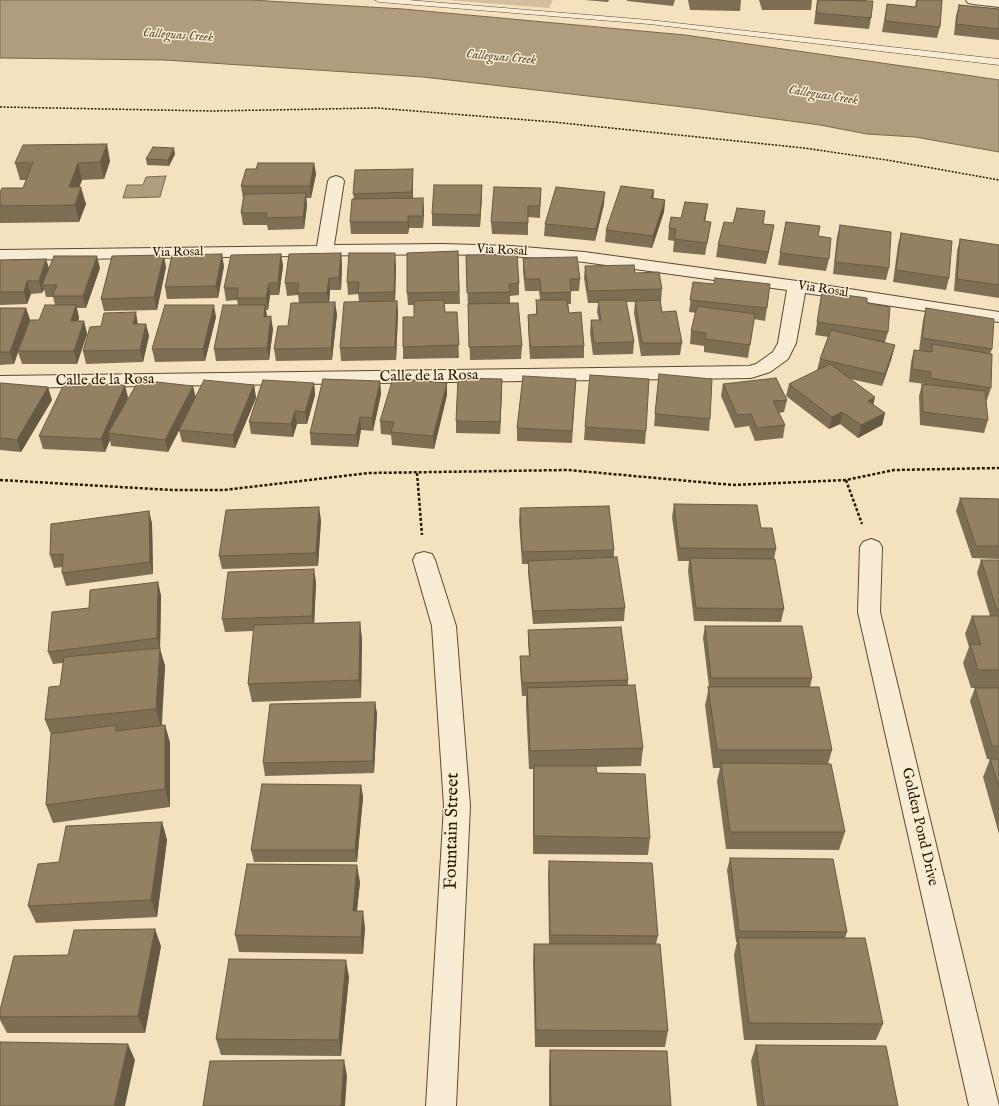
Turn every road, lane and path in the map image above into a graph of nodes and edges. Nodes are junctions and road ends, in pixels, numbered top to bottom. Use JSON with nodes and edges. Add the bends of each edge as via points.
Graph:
{"nodes":[{"id":1,"x":379,"y":0,"type":"edge"},
{"id":2,"x":973,"y":0,"type":"edge"},
{"id":3,"x":999,"y":3,"type":"edge"},
{"id":4,"x":999,"y":62,"type":"edge"},
{"id":5,"x":0,"y":107,"type":"edge"},
{"id":6,"x":999,"y":180,"type":"edge"},
{"id":7,"x":336,"y":181,"type":"dead end"},
{"id":8,"x":325,"y":251,"type":"junction"},
{"id":9,"x":0,"y":255,"type":"edge"},
{"id":10,"x":797,"y":286,"type":"junction"},
{"id":11,"x":999,"y":318,"type":"edge"},
{"id":12,"x":0,"y":382,"type":"edge"},
{"id":13,"x":999,"y":468,"type":"edge"},
{"id":14,"x":417,"y":473,"type":"junction"},
{"id":15,"x":0,"y":480,"type":"edge"},
{"id":16,"x":846,"y":480,"type":"junction"},
{"id":17,"x":871,"y":547,"type":"joint"},
{"id":18,"x":424,"y":560,"type":"joint"},
{"id":19,"x":441,"y":1106,"type":"edge"},
{"id":20,"x":984,"y":1106,"type":"edge"}],
"edges":[{"from":1,"to":4,"type":"lane","via":[[649,22]]},
{"from":2,"to":3,"type":"street"},
{"from":5,"to":6,"type":"path","via":[[212,111],[393,109],[553,122],[804,148]]},
{"from":7,"to":8,"type":"street"},
{"from":8,"to":9,"type":"street","name":"Via Rosal"},
{"from":8,"to":10,"type":"street","name":"Via Rosal","via":[[449,249],[547,253]]},
{"from":10,"to":11,"type":"street","name":"Via Rosal"},
{"from":10,"to":12,"type":"street","name":"Calle de la Rosa","via":[[787,343],[781,355],[763,368],[751,372]]},
{"from":13,"to":16,"type":"path","via":[[894,470]]},
{"from":14,"to":15,"type":"path","via":[[369,473],[224,490],[172,490]]},
{"from":14,"to":16,"type":"path","via":[[568,470],[733,485]]},
{"from":14,"to":18,"type":"path"},
{"from":16,"to":17,"type":"path"},
{"from":17,"to":20,"type":"street","name":"Golden Pond Drive","via":[[869,612]]},
{"from":18,"to":19,"type":"street","name":"Fountain Street","via":[[444,626],[456,806]]}]}
